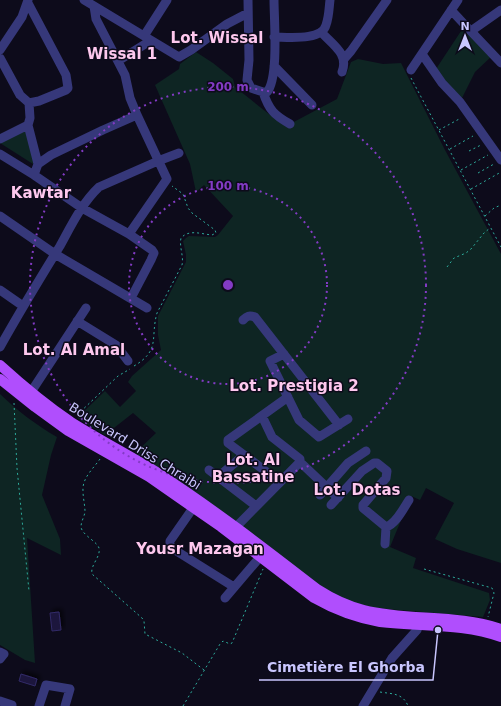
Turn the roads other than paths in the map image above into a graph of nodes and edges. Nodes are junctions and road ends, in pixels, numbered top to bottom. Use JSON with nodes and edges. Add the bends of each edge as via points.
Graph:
{"nodes":[{"id":1,"x":84,"y":0,"type":"edge"},
{"id":2,"x":167,"y":0,"type":"edge"},
{"id":3,"x":248,"y":0,"type":"edge"},
{"id":4,"x":274,"y":0,"type":"edge"},
{"id":5,"x":330,"y":0,"type":"edge"},
{"id":6,"x":387,"y":0,"type":"edge"},
{"id":7,"x":458,"y":0,"type":"edge"},
{"id":8,"x":28,"y":1,"type":"edge"},
{"id":9,"x":94,"y":6,"type":"junction"},
{"id":10,"x":452,"y":10,"type":"junction"},
{"id":11,"x":248,"y":13,"type":"junction"},
{"id":12,"x":500,"y":13,"type":"edge"},
{"id":13,"x":471,"y":31,"type":"junction"},
{"id":14,"x":322,"y":32,"type":"junction"},
{"id":15,"x":274,"y":37,"type":"junction"},
{"id":16,"x":147,"y":39,"type":"junction"},
{"id":17,"x":0,"y":50,"type":"edge"},
{"id":18,"x":422,"y":54,"type":"junction"},
{"id":19,"x":0,"y":58,"type":"edge"},
{"id":20,"x":344,"y":59,"type":"junction"},
{"id":21,"x":118,"y":61,"type":"junction"},
{"id":22,"x":501,"y":63,"type":"edge"},
{"id":23,"x":274,"y":66,"type":"junction"},
{"id":24,"x":342,"y":72,"type":"dead end"},
{"id":25,"x":411,"y":73,"type":"road end"},
{"id":26,"x":263,"y":92,"type":"junction"},
{"id":27,"x":29,"y":103,"type":"junction"},
{"id":28,"x":312,"y":105,"type":"dead end"},
{"id":29,"x":137,"y":116,"type":"junction"},
{"id":30,"x":290,"y":124,"type":"dead end"},
{"id":31,"x":28,"y":125,"type":"junction"},
{"id":32,"x":0,"y":139,"type":"edge"},
{"id":33,"x":179,"y":153,"type":"dead end"},
{"id":34,"x":0,"y":154,"type":"edge"},
{"id":35,"x":158,"y":161,"type":"junction"},
{"id":36,"x":498,"y":161,"type":"edge"},
{"id":37,"x":38,"y":164,"type":"junction"},
{"id":38,"x":34,"y":175,"type":"junction"},
{"id":39,"x":82,"y":208,"type":"junction"},
{"id":40,"x":0,"y":216,"type":"edge"},
{"id":41,"x":130,"y":234,"type":"junction"},
{"id":42,"x":55,"y":254,"type":"junction"},
{"id":43,"x":0,"y":290,"type":"edge"},
{"id":44,"x":131,"y":298,"type":"junction"},
{"id":45,"x":23,"y":306,"type":"junction"},
{"id":46,"x":86,"y":308,"type":"dead end"},
{"id":47,"x":147,"y":308,"type":"dead end"},
{"id":48,"x":243,"y":320,"type":"dead end"},
{"id":49,"x":77,"y":321,"type":"junction"},
{"id":50,"x":0,"y":348,"type":"edge"},
{"id":51,"x":284,"y":354,"type":"junction"},
{"id":52,"x":128,"y":361,"type":"dead end"},
{"id":53,"x":0,"y":365,"type":"edge"},
{"id":54,"x":0,"y":379,"type":"edge"},
{"id":55,"x":32,"y":392,"type":"junction"},
{"id":56,"x":288,"y":397,"type":"junction"},
{"id":57,"x":262,"y":416,"type":"junction"},
{"id":58,"x":348,"y":419,"type":"dead end"},
{"id":59,"x":339,"y":425,"type":"junction"},
{"id":60,"x":366,"y":451,"type":"dead end"},
{"id":61,"x":244,"y":455,"type":"junction"},
{"id":62,"x":300,"y":462,"type":"junction"},
{"id":63,"x":135,"y":464,"type":"junction"},
{"id":64,"x":209,"y":470,"type":"dead end"},
{"id":65,"x":151,"y":474,"type":"junction"},
{"id":66,"x":218,"y":477,"type":"junction"},
{"id":67,"x":280,"y":482,"type":"junction"},
{"id":68,"x":327,"y":488,"type":"junction"},
{"id":69,"x":320,"y":495,"type":"dead end"},
{"id":70,"x":338,"y":498,"type":"junction"},
{"id":71,"x":409,"y":500,"type":"dead end"},
{"id":72,"x":331,"y":505,"type":"dead end"},
{"id":73,"x":256,"y":506,"type":"junction"},
{"id":74,"x":194,"y":508,"type":"junction"},
{"id":75,"x":386,"y":527,"type":"junction"},
{"id":76,"x":235,"y":528,"type":"junction"},
{"id":77,"x":385,"y":544,"type":"dead end"},
{"id":78,"x":263,"y":559,"type":"junction"},
{"id":79,"x":234,"y":587,"type":"junction"},
{"id":80,"x":225,"y":598,"type":"dead end"},
{"id":81,"x":402,"y":619,"type":"junction"},
{"id":82,"x":419,"y":624,"type":"junction"},
{"id":83,"x":501,"y":629,"type":"edge"},
{"id":84,"x":501,"y":637,"type":"edge"},
{"id":85,"x":0,"y":701,"type":"edge"},
{"id":86,"x":12,"y":705,"type":"edge"},
{"id":87,"x":39,"y":706,"type":"edge"},
{"id":88,"x":64,"y":706,"type":"edge"},
{"id":89,"x":363,"y":706,"type":"edge"}],
"edges":[{"from":1,"to":9,"type":"street"},
{"from":2,"to":16,"type":"street"},
{"from":3,"to":11,"type":"street"},
{"from":4,"to":15,"type":"street"},
{"from":5,"to":14,"type":"street","via":[[326,26]]},
{"from":6,"to":20,"type":"street"},
{"from":7,"to":10,"type":"street"},
{"from":8,"to":17,"type":"street","via":[[22,17]]},
{"from":8,"to":27,"type":"street","via":[[66,75],[68,85],[66,90]]},
{"from":9,"to":16,"type":"street"},
{"from":9,"to":21,"type":"street","via":[[96,19]]},
{"from":10,"to":13,"type":"street"},
{"from":10,"to":18,"type":"street"},
{"from":11,"to":16,"type":"street","via":[[227,24],[179,57]]},
{"from":11,"to":26,"type":"street","via":[[248,80],[251,88]]},
{"from":12,"to":13,"type":"street"},
{"from":13,"to":22,"type":"street"},
{"from":14,"to":15,"type":"street","via":[[314,36]]},
{"from":14,"to":20,"type":"street"},
{"from":15,"to":23,"type":"street"},
{"from":16,"to":21,"type":"street"},
{"from":18,"to":25,"type":"street"},
{"from":18,"to":36,"type":"street","via":[[469,114],[495,151]]},
{"from":19,"to":27,"type":"street","via":[[20,95]]},
{"from":20,"to":24,"type":"street"},
{"from":21,"to":29,"type":"street","via":[[125,75]]},
{"from":23,"to":26,"type":"street","via":[[270,88]]},
{"from":23,"to":28,"type":"street"},
{"from":26,"to":30,"type":"street","via":[[267,105],[277,117]]},
{"from":27,"to":31,"type":"street"},
{"from":29,"to":35,"type":"street"},
{"from":29,"to":37,"type":"street","via":[[66,147]]},
{"from":31,"to":32,"type":"street"},
{"from":31,"to":37,"type":"street"},
{"from":33,"to":35,"type":"street"},
{"from":34,"to":38,"type":"street"},
{"from":35,"to":39,"type":"street","via":[[99,187]]},
{"from":35,"to":41,"type":"street","via":[[167,179]]},
{"from":37,"to":38,"type":"street"},
{"from":38,"to":39,"type":"street"},
{"from":39,"to":41,"type":"street"},
{"from":39,"to":42,"type":"street"},
{"from":40,"to":42,"type":"street"},
{"from":41,"to":44,"type":"street","via":[[154,253]]},
{"from":42,"to":44,"type":"street"},
{"from":42,"to":45,"type":"street"},
{"from":43,"to":45,"type":"street"},
{"from":44,"to":47,"type":"street"},
{"from":45,"to":50,"type":"street"},
{"from":46,"to":49,"type":"street"},
{"from":48,"to":51,"type":"street","via":[[250,315],[255,317]]},
{"from":49,"to":52,"type":"street","via":[[116,345]]},
{"from":49,"to":55,"type":"street"},
{"from":51,"to":56,"type":"street","via":[[270,361]]},
{"from":51,"to":59,"type":"street"},
{"from":53,"to":55,"type":"main road","name":"Boulevard Driss Chraibi"},
{"from":54,"to":63,"type":"main road","name":"Boulevard Driss Chraibi","via":[[68,430],[104,452]]},
{"from":55,"to":63,"type":"main road","name":"Boulevard Driss Chraibi"},
{"from":56,"to":57,"type":"street"},
{"from":56,"to":59,"type":"street","via":[[299,420],[319,437]]},
{"from":57,"to":61,"type":"street","via":[[228,440],[228,443]]},
{"from":57,"to":62,"type":"street","via":[[272,437],[300,459]]},
{"from":58,"to":59,"type":"street"},
{"from":60,"to":68,"type":"street","via":[[348,463]]},
{"from":61,"to":66,"type":"street"},
{"from":61,"to":67,"type":"street"},
{"from":62,"to":67,"type":"street"},
{"from":62,"to":68,"type":"street"},
{"from":63,"to":65,"type":"main road","name":"Boulevard Driss Chraibi"},
{"from":64,"to":66,"type":"street"},
{"from":65,"to":74,"type":"main road","name":"Boulevard Driss Chraibi"},
{"from":65,"to":76,"type":"main road","name":"Boulevard Driss Chraibi"},
{"from":66,"to":73,"type":"street"},
{"from":67,"to":73,"type":"street"},
{"from":68,"to":69,"type":"street"},
{"from":68,"to":70,"type":"street"},
{"from":70,"to":72,"type":"street"},
{"from":70,"to":75,"type":"street","via":[[362,470],[377,463],[387,471],[387,475],[363,508]]},
{"from":71,"to":75,"type":"street","via":[[390,526]]},
{"from":73,"to":76,"type":"street"},
{"from":74,"to":78,"type":"main road","name":"Boulevard Driss Chraibi"},
{"from":74,"to":79,"type":"street","via":[[170,541],[170,547]]},
{"from":75,"to":77,"type":"street"},
{"from":76,"to":81,"type":"main road","name":"Boulevard Driss Chraibi","via":[[332,598],[364,610]]},
{"from":78,"to":79,"type":"street"},
{"from":78,"to":81,"type":"main road","name":"Boulevard Driss Chraibi","via":[[329,607],[367,619]]},
{"from":79,"to":80,"type":"street"},
{"from":81,"to":82,"type":"main road","name":"Boulevard Driss Chraibi"},
{"from":81,"to":83,"type":"main road","name":"Boulevard Driss Chraibi","via":[[442,618]]},
{"from":82,"to":84,"type":"main road","name":"Boulevard Driss Chraibi","via":[[451,626]]},
{"from":82,"to":89,"type":"street","via":[[417,630],[392,658]]},
{"from":85,"to":86,"type":"street"},
{"from":87,"to":88,"type":"street","via":[[46,685],[70,689]]}]}
